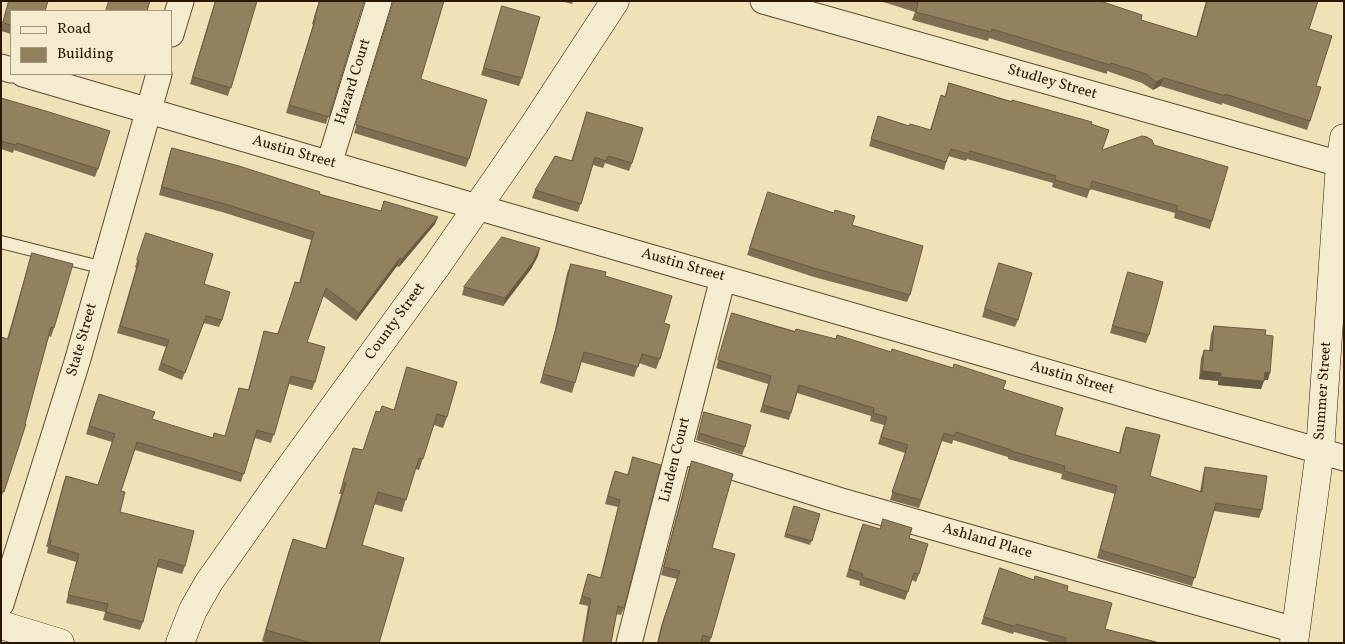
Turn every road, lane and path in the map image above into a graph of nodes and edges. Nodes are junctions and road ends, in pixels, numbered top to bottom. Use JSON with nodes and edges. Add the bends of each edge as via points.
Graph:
{"nodes":[{"id":1,"x":181,"y":1,"type":"edge"},
{"id":2,"x":379,"y":1,"type":"edge"},
{"id":3,"x":616,"y":1,"type":"edge"},
{"id":4,"x":763,"y":1,"type":"edge"},
{"id":5,"x":172,"y":31,"type":"edge"},
{"id":6,"x":26,"y":75,"type":"edge"},
{"id":7,"x":159,"y":75,"type":"edge"},
{"id":8,"x":148,"y":111,"type":"junction"},
{"id":9,"x":1343,"y":149,"type":"edge"},
{"id":10,"x":329,"y":164,"type":"junction"},
{"id":11,"x":477,"y":207,"type":"junction"},
{"id":12,"x":1340,"y":216,"type":"edge"},
{"id":13,"x":1,"y":242,"type":"edge"},
{"id":14,"x":104,"y":268,"type":"junction"},
{"id":15,"x":723,"y":278,"type":"junction"},
{"id":16,"x":1337,"y":307,"type":"edge"},
{"id":17,"x":679,"y":450,"type":"junction"},
{"id":18,"x":1332,"y":454,"type":"edge"},
{"id":19,"x":1,"y":604,"type":"edge"},
{"id":20,"x":1,"y":625,"type":"edge"},
{"id":21,"x":1295,"y":636,"type":"edge"},
{"id":22,"x":57,"y":642,"type":"edge"},
{"id":23,"x":180,"y":643,"type":"edge"},
{"id":24,"x":629,"y":643,"type":"edge"}],
"edges":[{"from":1,"to":5,"type":"street"},
{"from":2,"to":10,"type":"street","name":"Hazard Court"},
{"from":3,"to":11,"type":"main road","name":"County Street"},
{"from":4,"to":9,"type":"street","name":"Studley Street"},
{"from":6,"to":8,"type":"street","name":"Austin Street"},
{"from":7,"to":8,"type":"street","name":"State Street"},
{"from":8,"to":10,"type":"street","name":"Austin Street"},
{"from":8,"to":14,"type":"street","name":"State Street"},
{"from":9,"to":12,"type":"main road","name":"Summer Street"},
{"from":10,"to":11,"type":"street","name":"Austin Street"},
{"from":11,"to":15,"type":"street","name":"Austin Street"},
{"from":11,"to":23,"type":"main road","name":"County Street","via":[[209,582]]},
{"from":12,"to":16,"type":"main road","name":"Summer Street"},
{"from":13,"to":14,"type":"lane"},
{"from":14,"to":19,"type":"street","name":"State Street"},
{"from":15,"to":17,"type":"street","name":"Linden Court"},
{"from":15,"to":18,"type":"street","name":"Austin Street"},
{"from":16,"to":18,"type":"main road","name":"Summer Street"},
{"from":17,"to":21,"type":"street","name":"Ashland Place"},
{"from":17,"to":24,"type":"street","name":"Linden Court"},
{"from":18,"to":21,"type":"main road","name":"Summer Street"},
{"from":20,"to":22,"type":"main road"}]}
